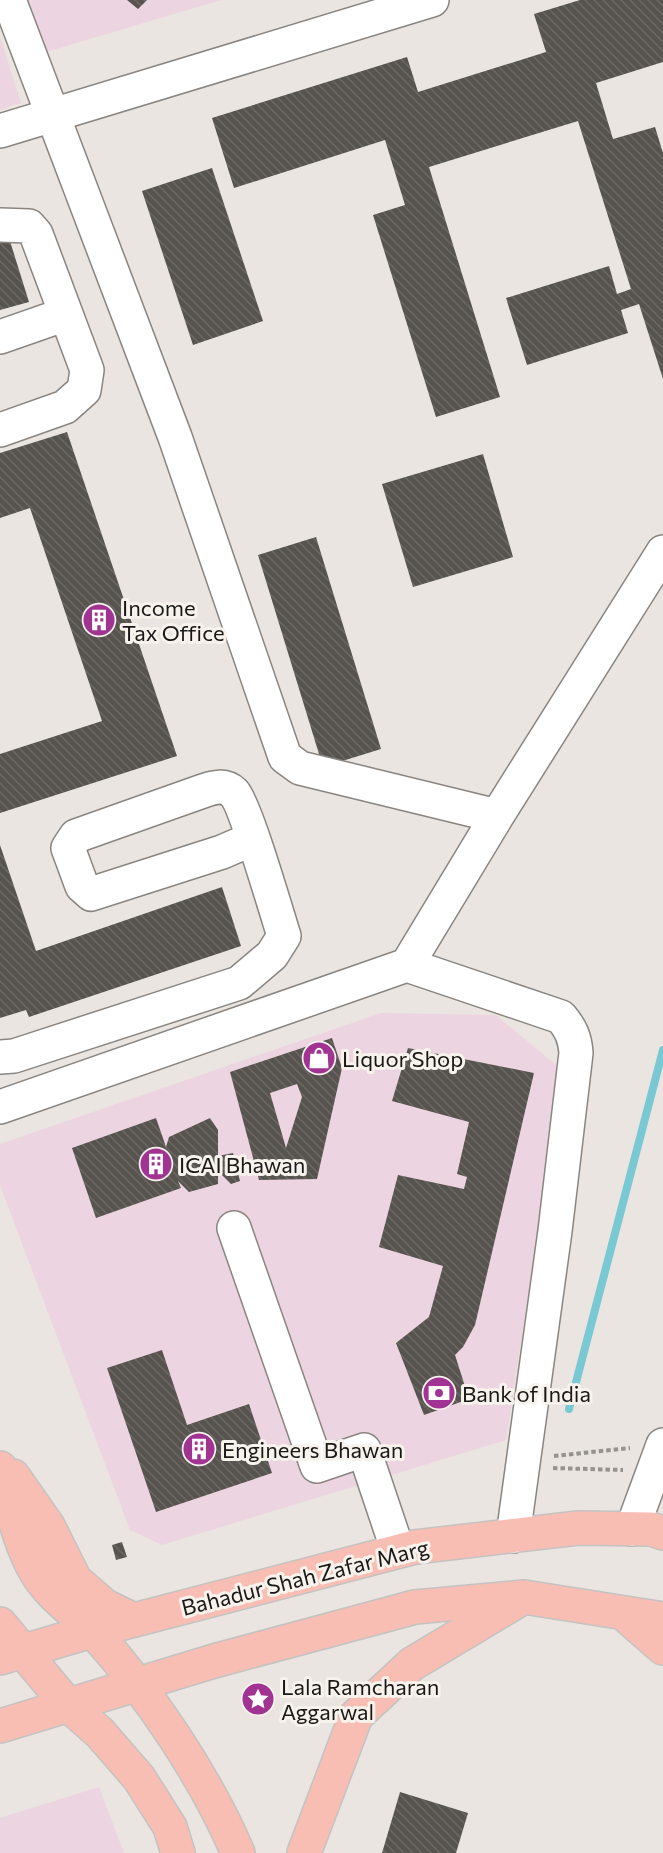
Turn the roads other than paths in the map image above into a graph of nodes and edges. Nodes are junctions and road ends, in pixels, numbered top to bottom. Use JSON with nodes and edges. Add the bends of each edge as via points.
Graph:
{"nodes":[{"id":1,"x":9,"y":0,"type":"edge"},
{"id":2,"x":432,"y":0,"type":"edge"},
{"id":3,"x":51,"y":116,"type":"junction"},
{"id":4,"x":0,"y":131,"type":"edge"},
{"id":5,"x":0,"y":225,"type":"edge"},
{"id":6,"x":66,"y":314,"type":"junction"},
{"id":7,"x":0,"y":338,"type":"edge"},
{"id":8,"x":0,"y":430,"type":"edge"},
{"id":9,"x":663,"y":552,"type":"edge"},
{"id":10,"x":497,"y":816,"type":"junction"},
{"id":11,"x":252,"y":839,"type":"junction"},
{"id":12,"x":407,"y":965,"type":"junction"},
{"id":13,"x":0,"y":1056,"type":"edge"},
{"id":14,"x":0,"y":1107,"type":"edge"},
{"id":15,"x":234,"y":1228,"type":"dead end"},
{"id":16,"x":650,"y":1446,"type":"edge"},
{"id":17,"x":0,"y":1457,"type":"edge"},
{"id":18,"x":0,"y":1468,"type":"edge"},
{"id":19,"x":652,"y":1529,"type":"edge"},
{"id":20,"x":513,"y":1536,"type":"junction"},
{"id":21,"x":398,"y":1551,"type":"junction"},
{"id":22,"x":524,"y":1597,"type":"junction"},
{"id":23,"x":622,"y":1611,"type":"junction"},
{"id":24,"x":663,"y":1619,"type":"edge"},
{"id":25,"x":134,"y":1620,"type":"junction"},
{"id":26,"x":0,"y":1624,"type":"edge"},
{"id":27,"x":92,"y":1631,"type":"junction"},
{"id":28,"x":663,"y":1648,"type":"edge"},
{"id":29,"x":12,"y":1654,"type":"edge"},
{"id":30,"x":135,"y":1684,"type":"junction"},
{"id":31,"x":67,"y":1704,"type":"junction"},
{"id":32,"x":0,"y":1726,"type":"edge"},
{"id":33,"x":178,"y":1853,"type":"edge"},
{"id":34,"x":238,"y":1853,"type":"edge"},
{"id":35,"x":304,"y":1853,"type":"edge"}],
"edges":[{"from":1,"to":3,"type":"lane"},
{"from":2,"to":3,"type":"lane"},
{"from":3,"to":4,"type":"lane"},
{"from":3,"to":10,"type":"lane","via":[[175,437],[285,757],[300,768]]},
{"from":5,"to":6,"type":"lane","via":[[29,226],[36,234]]},
{"from":6,"to":7,"type":"lane"},
{"from":6,"to":8,"type":"lane","via":[[87,370],[84,390],[65,407]]},
{"from":9,"to":10,"type":"lane"},
{"from":10,"to":12,"type":"lane"},
{"from":11,"to":11,"type":"lane","via":[[91,894],[82,886],[68,848],[81,832],[219,787],[235,794]]},
{"from":11,"to":13,"type":"lane","via":[[284,936],[272,955],[239,983],[14,1056]]},
{"from":12,"to":14,"type":"lane"},
{"from":12,"to":20,"type":"lane","via":[[561,1017],[575,1041],[555,1231]]},
{"from":15,"to":21,"type":"lane","via":[[317,1466],[364,1450]]},
{"from":16,"to":19,"type":"lane"},
{"from":17,"to":25,"type":"main road","via":[[48,1526],[75,1580],[105,1606]]},
{"from":18,"to":27,"type":"main road","via":[[37,1573],[53,1595]]},
{"from":19,"to":20,"type":"main road","name":"Bahadur Shah Zafar Marg","via":[[578,1528]]},
{"from":20,"to":21,"type":"main road","name":"Bahadur Shah Zafar Marg"},
{"from":21,"to":25,"type":"main road","name":"Bahadur Shah Zafar Marg"},
{"from":22,"to":23,"type":"main road"},
{"from":22,"to":30,"type":"main road","via":[[415,1607]]},
{"from":22,"to":35,"type":"main road","via":[[412,1664],[356,1716]]},
{"from":23,"to":24,"type":"main road"},
{"from":23,"to":28,"type":"main road"},
{"from":25,"to":27,"type":"main road","name":"Bahadur Shah Zafar Marg"},
{"from":26,"to":29,"type":"main road"},
{"from":27,"to":29,"type":"main road","name":"Bahadur Shah Zafar Marg"},
{"from":27,"to":30,"type":"main road"},
{"from":29,"to":31,"type":"main road"},
{"from":30,"to":31,"type":"main road"},
{"from":30,"to":34,"type":"main road","via":[[177,1742]]},
{"from":31,"to":32,"type":"main road"},
{"from":31,"to":33,"type":"main road","via":[[100,1732],[139,1778],[170,1827]]}]}
